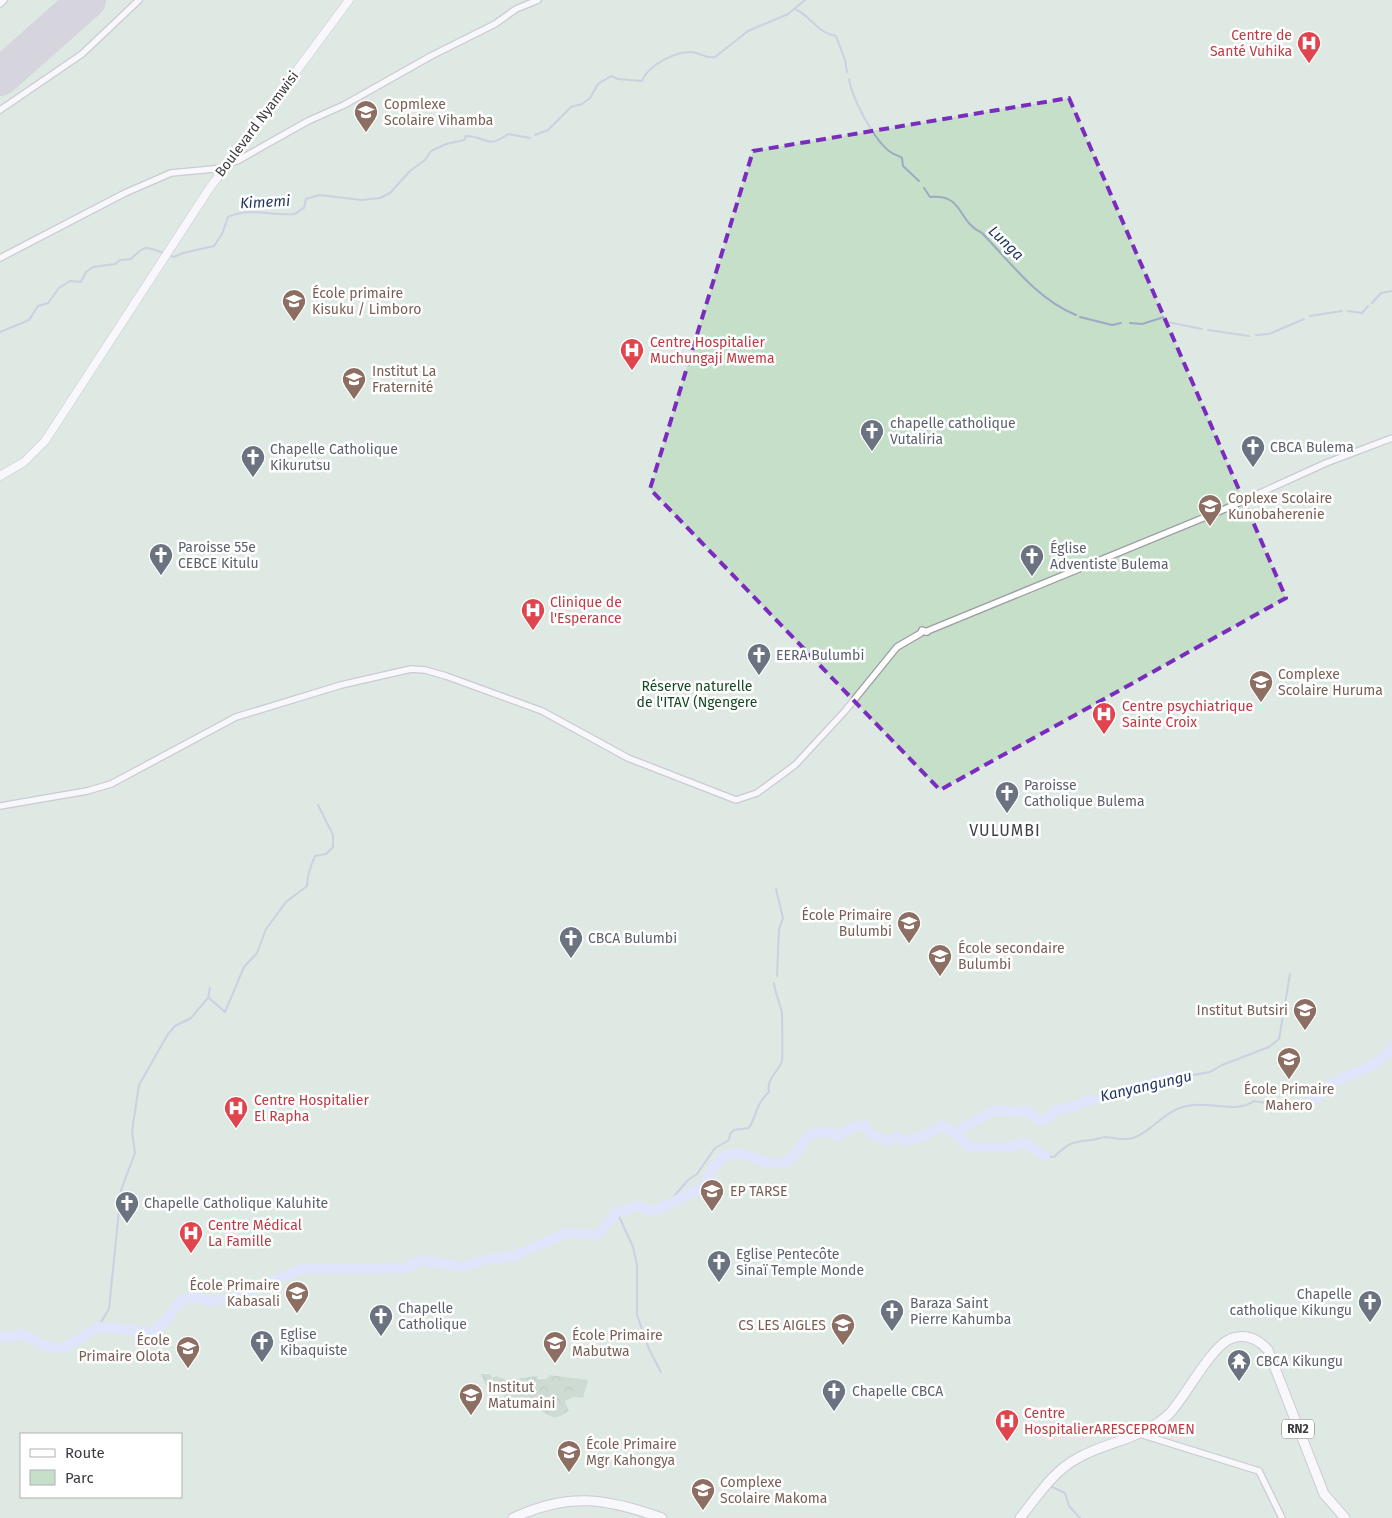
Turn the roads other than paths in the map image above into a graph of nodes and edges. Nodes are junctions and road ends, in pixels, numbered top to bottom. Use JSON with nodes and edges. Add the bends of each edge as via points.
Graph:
{"nodes":[{"id":1,"x":4,"y":0,"type":"edge"},
{"id":2,"x":139,"y":0,"type":"edge"},
{"id":3,"x":349,"y":0,"type":"edge"},
{"id":4,"x":538,"y":0,"type":"edge"},
{"id":5,"x":0,"y":4,"type":"edge"},
{"id":6,"x":0,"y":110,"type":"edge"},
{"id":7,"x":230,"y":162,"type":"junction"},
{"id":8,"x":224,"y":168,"type":"junction"},
{"id":9,"x":0,"y":258,"type":"edge"},
{"id":10,"x":1392,"y":438,"type":"edge"},
{"id":11,"x":0,"y":476,"type":"edge"},
{"id":12,"x":0,"y":806,"type":"edge"},
{"id":13,"x":1140,"y":1434,"type":"junction"},
{"id":14,"x":513,"y":1518,"type":"edge"},
{"id":15,"x":662,"y":1518,"type":"edge"},
{"id":16,"x":1020,"y":1518,"type":"edge"},
{"id":17,"x":1282,"y":1518,"type":"edge"},
{"id":18,"x":1346,"y":1518,"type":"edge"}],
"edges":[{"from":1,"to":5,"type":"street"},
{"from":2,"to":6,"type":"street","via":[[82,54]]},
{"from":3,"to":7,"type":"main road","name":"Boulevard Nyamwisi"},
{"from":4,"to":7,"type":"street","via":[[516,8],[495,24]]},
{"from":7,"to":8,"type":"main road","name":"Boulevard Nyamwisi"},
{"from":8,"to":9,"type":"street","via":[[171,173],[156,179]]},
{"from":8,"to":11,"type":"main road","name":"Boulevard Nyamwisi","via":[[45,441],[24,462]]},
{"from":10,"to":12,"type":"street","via":[[1322,464],[1225,509],[924,632],[897,647],[796,765],[757,793],[736,800],[628,758],[542,711],[446,676],[411,669],[341,685],[236,717],[111,784]]},
{"from":13,"to":16,"type":"highway","number":"RN2","via":[[1069,1463]]},
{"from":13,"to":17,"type":"street","via":[[1259,1471]]},
{"from":13,"to":18,"type":"highway","number":"RN2","via":[[1170,1412],[1224,1343],[1238,1337],[1260,1342],[1272,1358],[1324,1494]]},
{"from":14,"to":15,"type":"highway","via":[[557,1502],[598,1500]]}]}
